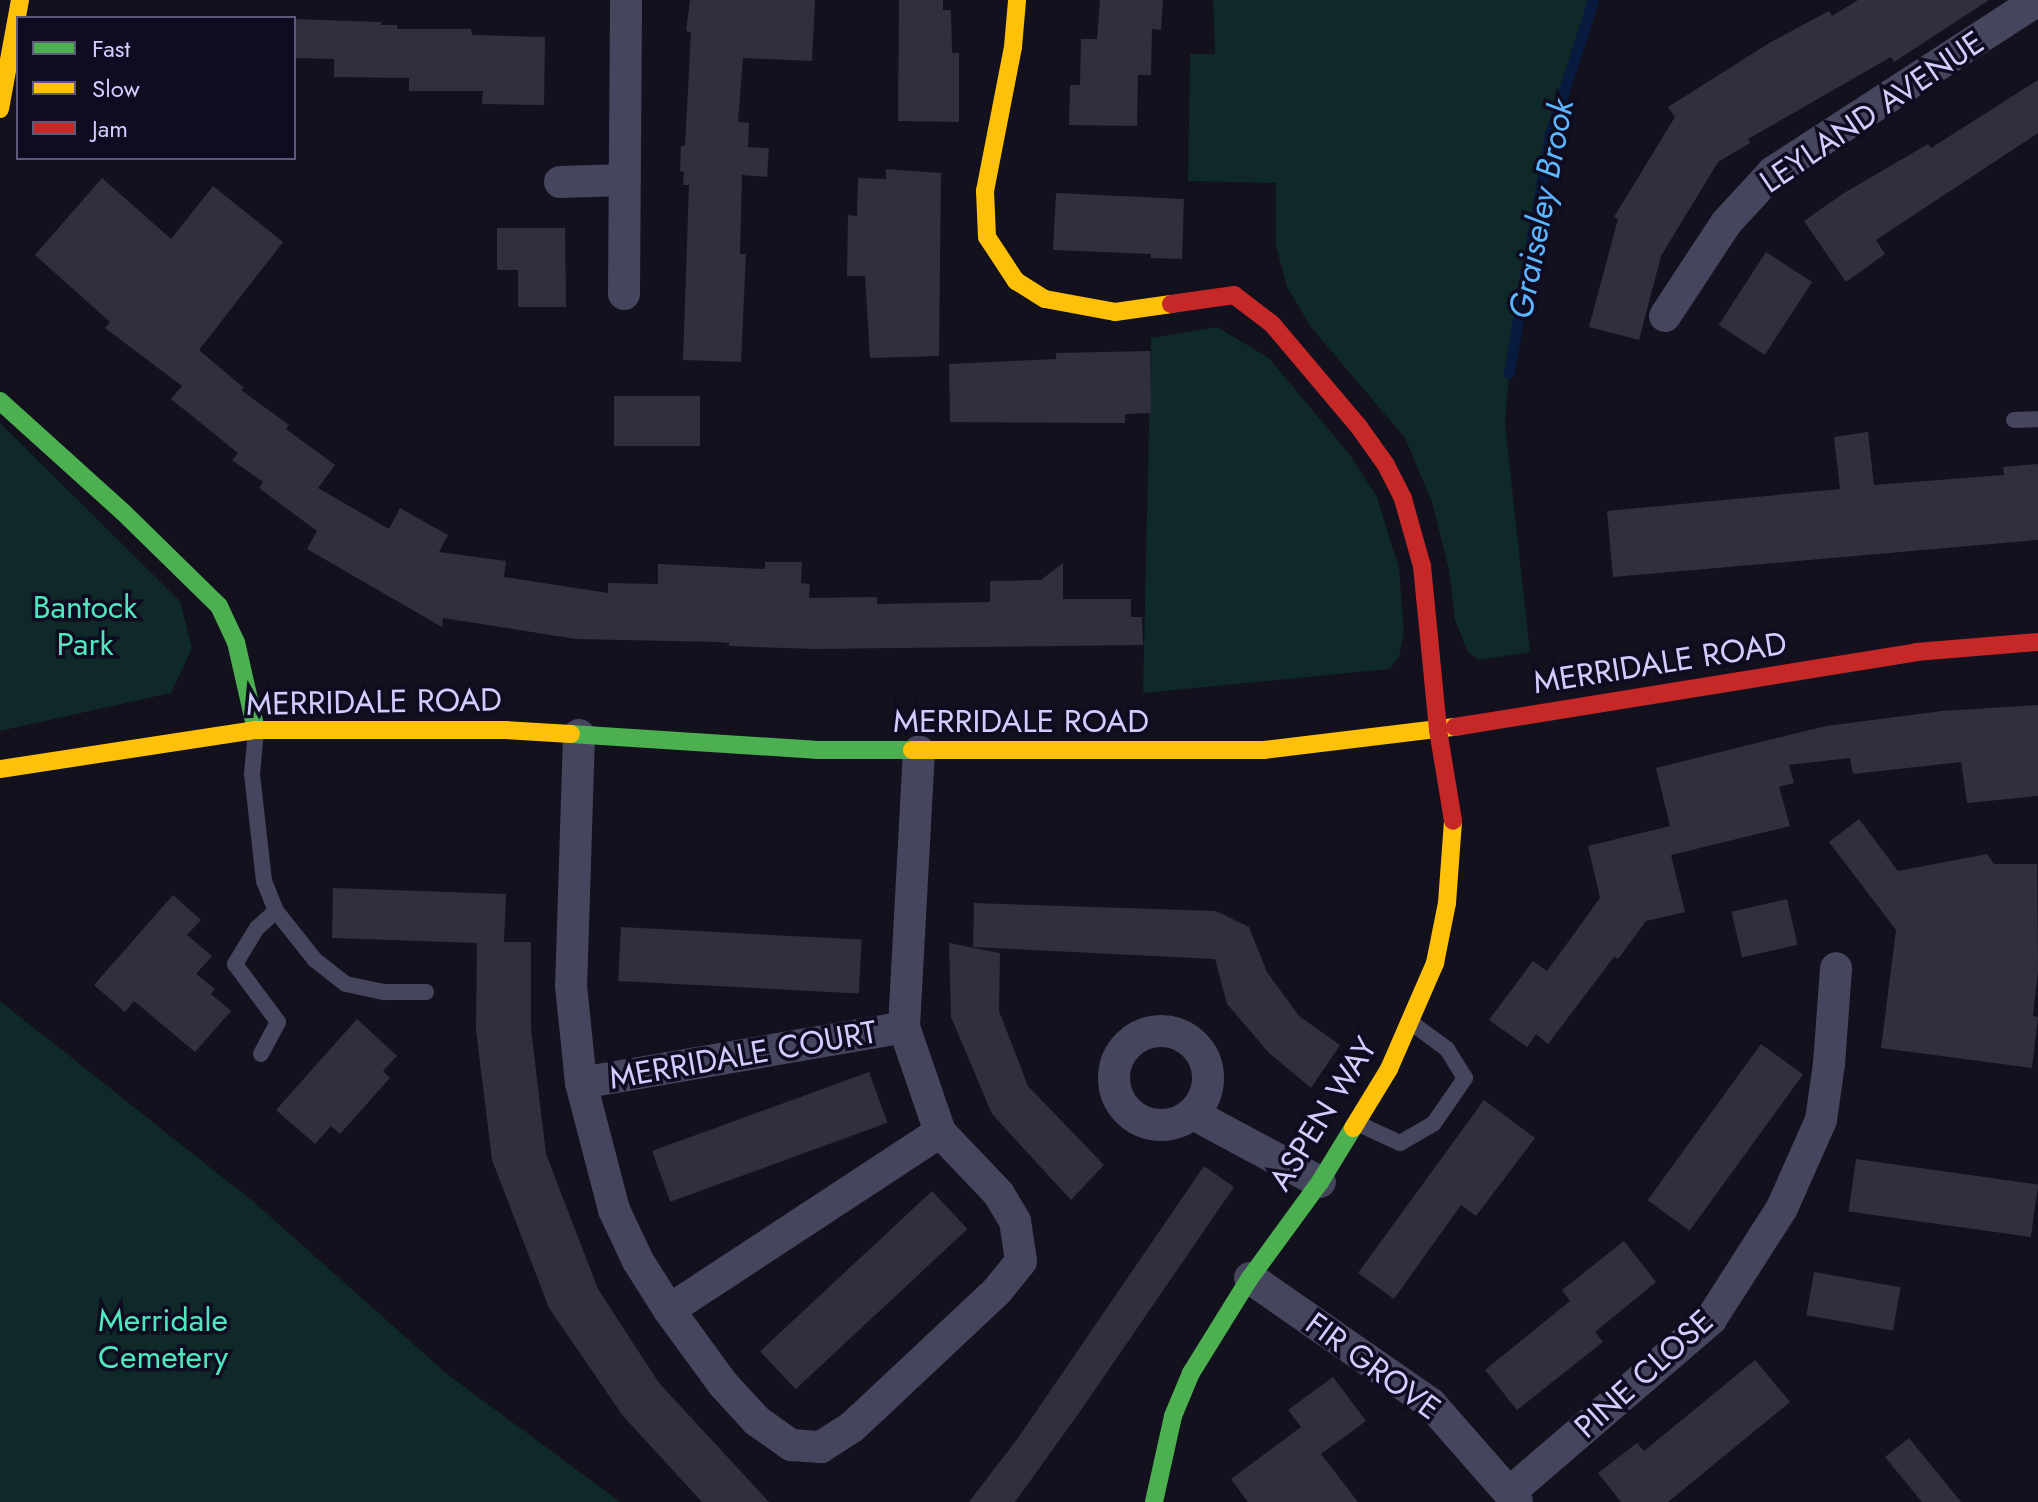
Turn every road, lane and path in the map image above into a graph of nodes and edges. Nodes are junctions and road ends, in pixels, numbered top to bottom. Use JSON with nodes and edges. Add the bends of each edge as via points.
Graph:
{"nodes":[{"id":1,"x":626,"y":0,"type":"edge"},
{"id":2,"x":2038,"y":0,"type":"edge"},
{"id":3,"x":1017,"y":1,"type":"edge"},
{"id":4,"x":16,"y":22,"type":"edge"},
{"id":5,"x":0,"y":109,"type":"edge"},
{"id":6,"x":623,"y":180,"type":"junction"},
{"id":7,"x":560,"y":182,"type":"dead end"},
{"id":8,"x":624,"y":294,"type":"dead end"},
{"id":9,"x":1665,"y":316,"type":"dead end"},
{"id":10,"x":0,"y":401,"type":"edge"},
{"id":11,"x":2038,"y":419,"type":"edge"},
{"id":12,"x":2014,"y":420,"type":"dead end"},
{"id":13,"x":2038,"y":642,"type":"edge"},
{"id":14,"x":256,"y":730,"type":"junction"},
{"id":15,"x":1438,"y":730,"type":"junction"},
{"id":16,"x":579,"y":735,"type":"junction"},
{"id":17,"x":919,"y":751,"type":"junction"},
{"id":18,"x":0,"y":769,"type":"edge"},
{"id":19,"x":276,"y":911,"type":"junction"},
{"id":20,"x":1836,"y":968,"type":"dead end"},
{"id":21,"x":426,"y":992,"type":"dead end"},
{"id":22,"x":1411,"y":1023,"type":"junction"},
{"id":23,"x":904,"y":1027,"type":"junction"},
{"id":24,"x":261,"y":1054,"type":"dead end"},
{"id":25,"x":581,"y":1083,"type":"junction"},
{"id":26,"x":1193,"y":1114,"type":"dead end"},
{"id":27,"x":1357,"y":1123,"type":"junction"},
{"id":28,"x":940,"y":1132,"type":"junction"},
{"id":29,"x":1320,"y":1182,"type":"junction"},
{"id":30,"x":1250,"y":1278,"type":"junction"},
{"id":31,"x":669,"y":1310,"type":"junction"},
{"id":32,"x":1513,"y":1498,"type":"edge"},
{"id":33,"x":1154,"y":1502,"type":"edge"}],
"edges":[{"from":1,"to":6,"type":"street"},
{"from":2,"to":9,"type":"street","name":"LEYLAND AVENUE","via":[[1773,172],[1726,223]]},
{"from":3,"to":15,"type":"street","name":"ASPEN WAY","via":[[985,191],[987,237],[1001,263],[1016,281],[1045,299],[1079,308],[1115,312],[1234,295],[1272,324],[1359,427],[1403,499],[1422,566]]},
{"from":4,"to":5,"type":"street"},
{"from":6,"to":7,"type":"street"},
{"from":6,"to":8,"type":"street"},
{"from":10,"to":14,"type":"street","via":[[219,606],[236,642]]},
{"from":11,"to":12,"type":"lane"},
{"from":13,"to":15,"type":"street","name":"MERRIDALE ROAD","via":[[1916,652]]},
{"from":14,"to":16,"type":"street","name":"MERRIDALE ROAD"},
{"from":14,"to":18,"type":"street","name":"MERRIDALE ROAD"},
{"from":14,"to":19,"type":"lane","via":[[252,774],[264,881]]},
{"from":15,"to":17,"type":"street","name":"MERRIDALE ROAD","via":[[1264,750]]},
{"from":15,"to":22,"type":"street","name":"ASPEN WAY","via":[[1453,823],[1447,903],[1435,963]]},
{"from":16,"to":17,"type":"street","name":"MERRIDALE ROAD"},
{"from":16,"to":25,"type":"street","name":"MERRIDALE COURT","via":[[571,986]]},
{"from":17,"to":23,"type":"street","name":"MERRIDALE COURT"},
{"from":19,"to":21,"type":"lane","via":[[315,960],[346,984],[385,992]]},
{"from":19,"to":24,"type":"lane","via":[[257,928],[235,964],[278,1022]]},
{"from":20,"to":32,"type":"street","name":"PINE CLOSE","via":[[1821,1120],[1782,1208],[1711,1319]]},
{"from":22,"to":27,"type":"street","name":"ASPEN WAY"},
{"from":22,"to":27,"type":"lane","via":[[1447,1049],[1465,1078],[1434,1123],[1400,1143]]},
{"from":23,"to":25,"type":"street","name":"MERRIDALE COURT"},
{"from":23,"to":28,"type":"street","name":"MERRIDALE COURT"},
{"from":25,"to":31,"type":"street","name":"MERRIDALE COURT","via":[[614,1210]]},
{"from":26,"to":29,"type":"street"},
{"from":27,"to":29,"type":"street","name":"ASPEN WAY"},
{"from":28,"to":31,"type":"street"},
{"from":28,"to":31,"type":"street","name":"MERRIDALE COURT","via":[[999,1194],[1015,1221],[1021,1261],[986,1302],[852,1427],[821,1447],[791,1445],[757,1421],[723,1384]]},
{"from":29,"to":30,"type":"street","name":"ASPEN WAY"},
{"from":30,"to":32,"type":"street","name":"FIR GROVE","via":[[1431,1404]]},
{"from":30,"to":33,"type":"street","name":"ASPEN WAY","via":[[1191,1373],[1173,1416]]}]}
